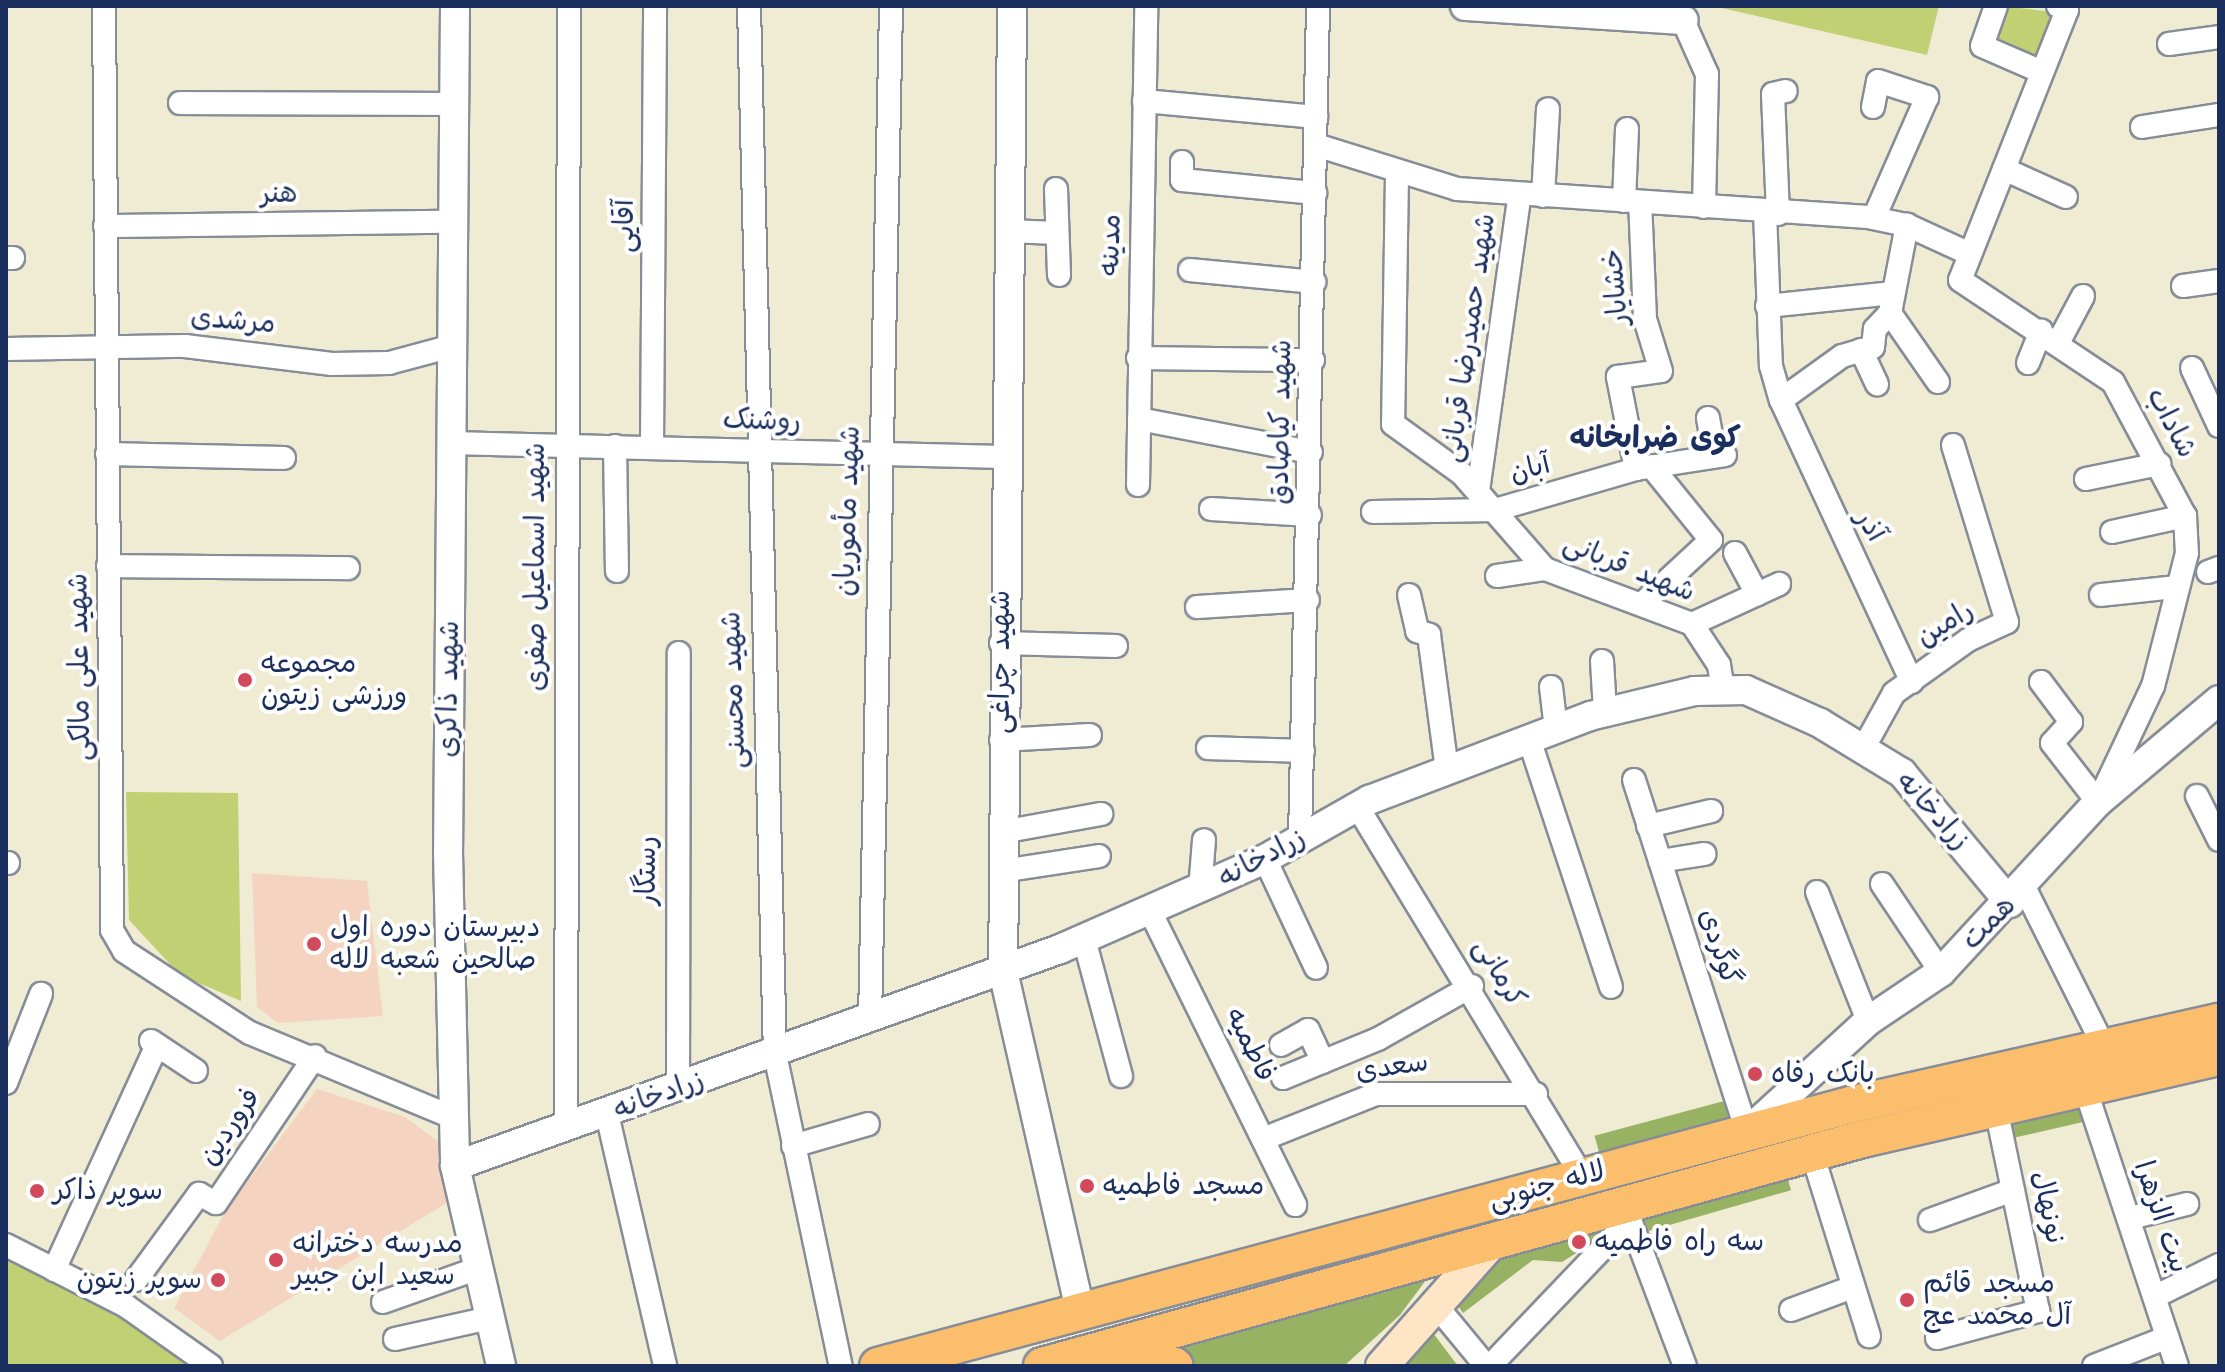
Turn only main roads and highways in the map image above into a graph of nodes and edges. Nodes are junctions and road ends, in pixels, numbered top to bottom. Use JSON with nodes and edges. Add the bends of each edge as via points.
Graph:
{"nodes":[{"id":1,"x":2219,"y":1022,"type":"edge"},
{"id":2,"x":2219,"y":1057,"type":"edge"},
{"id":3,"x":1493,"y":1241,"type":"junction"},
{"id":4,"x":1441,"y":1256,"type":"junction"},
{"id":5,"x":1177,"y":1284,"type":"junction"},
{"id":6,"x":1189,"y":1326,"type":"junction"},
{"id":7,"x":1081,"y":1356,"type":"junction"},
{"id":8,"x":878,"y":1366,"type":"edge"},
{"id":9,"x":1042,"y":1366,"type":"edge"},
{"id":10,"x":1175,"y":1366,"type":"edge"},
{"id":11,"x":1187,"y":1366,"type":"edge"},
{"id":12,"x":1358,"y":1366,"type":"edge"},
{"id":13,"x":1382,"y":1366,"type":"edge"}],
"edges":[{"from":1,"to":5,"type":"main road","name":"لاله جنوبی","via":[[1747,1133]]},
{"from":2,"to":3,"type":"main road","name":"لاله جنوبی","via":[[1812,1153]]},
{"from":3,"to":4,"type":"main road","name":"لاله جنوبی"},
{"from":3,"to":13,"type":"main road","via":[[1439,1309]]},
{"from":4,"to":6,"type":"main road","name":"لاله جنوبی"},
{"from":4,"to":12,"type":"main road","via":[[1426,1299]]},
{"from":5,"to":6,"type":"main road"},
{"from":5,"to":8,"type":"main road","name":"لاله جنوبی"},
{"from":6,"to":7,"type":"main road","name":"لاله جنوبی"},
{"from":6,"to":11,"type":"main road"},
{"from":7,"to":9,"type":"main road","name":"لاله جنوبی"},
{"from":7,"to":10,"type":"main road"}]}
